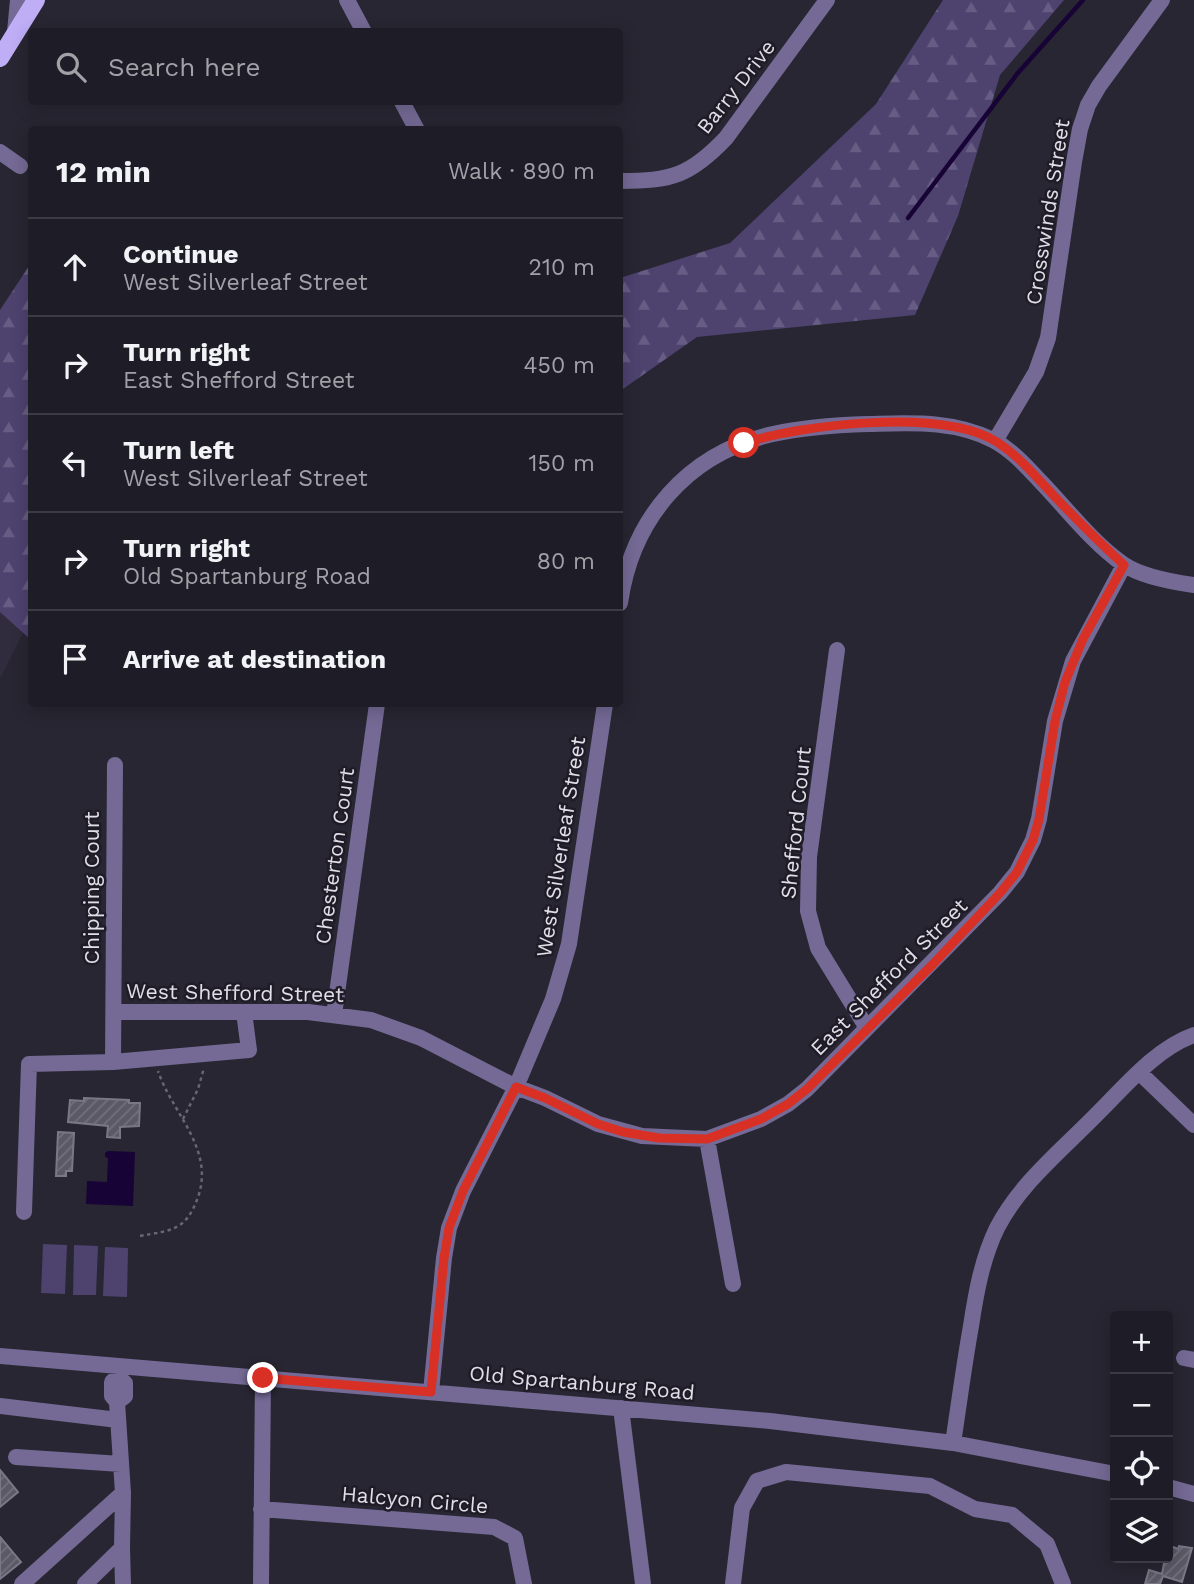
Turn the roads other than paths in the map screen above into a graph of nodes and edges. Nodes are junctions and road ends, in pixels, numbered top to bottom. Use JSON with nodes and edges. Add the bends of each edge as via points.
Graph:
{"nodes":[{"id":1,"x":18,"y":0,"type":"edge"},
{"id":2,"x":36,"y":0,"type":"edge"},
{"id":3,"x":347,"y":0,"type":"edge"},
{"id":4,"x":827,"y":0,"type":"edge"},
{"id":5,"x":1162,"y":0,"type":"edge"},
{"id":6,"x":362,"y":28,"type":"edge"},
{"id":7,"x":15,"y":37,"type":"junction"},
{"id":8,"x":0,"y":58,"type":"edge"},
{"id":9,"x":404,"y":105,"type":"edge"},
{"id":10,"x":416,"y":126,"type":"edge"},
{"id":11,"x":0,"y":152,"type":"edge"},
{"id":12,"x":20,"y":166,"type":"dead end"},
{"id":13,"x":623,"y":181,"type":"edge"},
{"id":14,"x":995,"y":441,"type":"junction"},
{"id":15,"x":1124,"y":565,"type":"junction"},
{"id":16,"x":1194,"y":585,"type":"edge"},
{"id":17,"x":623,"y":590,"type":"edge"},
{"id":18,"x":837,"y":650,"type":"dead end"},
{"id":19,"x":377,"y":707,"type":"edge"},
{"id":20,"x":605,"y":707,"type":"edge"},
{"id":21,"x":115,"y":765,"type":"dead end"},
{"id":22,"x":114,"y":1012,"type":"junction"},
{"id":23,"x":244,"y":1012,"type":"junction"},
{"id":24,"x":334,"y":1015,"type":"junction"},
{"id":25,"x":867,"y":1028,"type":"junction"},
{"id":26,"x":1194,"y":1035,"type":"edge"},
{"id":27,"x":113,"y":1062,"type":"junction"},
{"id":28,"x":1140,"y":1073,"type":"junction"},
{"id":29,"x":516,"y":1087,"type":"junction"},
{"id":30,"x":1194,"y":1125,"type":"edge"},
{"id":31,"x":707,"y":1139,"type":"junction"},
{"id":32,"x":24,"y":1212,"type":"dead end"},
{"id":33,"x":733,"y":1284,"type":"dead end"},
{"id":34,"x":0,"y":1356,"type":"edge"},
{"id":35,"x":118,"y":1371,"type":"junction"},
{"id":36,"x":263,"y":1378,"type":"junction"},
{"id":37,"x":431,"y":1392,"type":"junction"},
{"id":38,"x":0,"y":1406,"type":"edge"},
{"id":39,"x":621,"y":1408,"type":"junction"},
{"id":40,"x":118,"y":1420,"type":"junction"},
{"id":41,"x":953,"y":1443,"type":"junction"},
{"id":42,"x":16,"y":1457,"type":"dead end"},
{"id":43,"x":121,"y":1464,"type":"junction"},
{"id":44,"x":1110,"y":1473,"type":"edge"},
{"id":45,"x":1173,"y":1488,"type":"edge"},
{"id":46,"x":123,"y":1493,"type":"junction"},
{"id":47,"x":1194,"y":1494,"type":"edge"},
{"id":48,"x":261,"y":1509,"type":"junction"},
{"id":49,"x":122,"y":1548,"type":"junction"},
{"id":50,"x":22,"y":1584,"type":"edge"},
{"id":51,"x":85,"y":1584,"type":"edge"},
{"id":52,"x":123,"y":1584,"type":"edge"},
{"id":53,"x":261,"y":1584,"type":"edge"},
{"id":54,"x":524,"y":1584,"type":"edge"},
{"id":55,"x":643,"y":1584,"type":"edge"},
{"id":56,"x":733,"y":1584,"type":"edge"},
{"id":57,"x":1063,"y":1584,"type":"edge"}],
"edges":[{"from":1,"to":7,"type":"street"},
{"from":2,"to":7,"type":"main road"},
{"from":3,"to":6,"type":"street"},
{"from":4,"to":13,"type":"street","name":"Barry Drive","via":[[709,155],[667,178]]},
{"from":5,"to":14,"type":"street","name":"Crosswinds Street","via":[[1088,105],[1074,162],[1048,338],[1036,372]]},
{"from":7,"to":8,"type":"main road"},
{"from":9,"to":10,"type":"street"},
{"from":11,"to":12,"type":"street"},
{"from":14,"to":15,"type":"street","via":[[1017,457]]},
{"from":14,"to":17,"type":"street","via":[[971,430],[914,422],[804,429],[726,450],[677,485],[654,512],[631,556]]},
{"from":15,"to":16,"type":"street"},
{"from":15,"to":25,"type":"street","name":"East Shefford Street","via":[[1065,682],[1039,819],[1026,858],[1000,893]]},
{"from":18,"to":25,"type":"street","name":"Shefford Court","via":[[809,857],[808,911],[818,948]]},
{"from":19,"to":24,"type":"street","name":"Chesterton Court"},
{"from":20,"to":29,"type":"street","name":"West Silverleaf Street","via":[[569,944],[553,999]]},
{"from":21,"to":22,"type":"street","name":"Chipping Court"},
{"from":22,"to":23,"type":"street","name":"West Shefford Street"},
{"from":22,"to":27,"type":"street","name":"West Shefford Street"},
{"from":23,"to":24,"type":"street","name":"West Shefford Street"},
{"from":23,"to":27,"type":"street","via":[[249,1050]]},
{"from":24,"to":29,"type":"street","name":"West Shefford Street","via":[[397,1028]]},
{"from":25,"to":31,"type":"street","name":"East Shefford Street","via":[[788,1104]]},
{"from":26,"to":28,"type":"street","via":[[1167,1048]]},
{"from":27,"to":32,"type":"street","via":[[29,1064]]},
{"from":28,"to":30,"type":"street"},
{"from":28,"to":41,"type":"street","via":[[1035,1177],[997,1228],[977,1286]]},
{"from":29,"to":31,"type":"street","name":"East Shefford Street","via":[[623,1132]]},
{"from":29,"to":37,"type":"street","name":"West Silverleaf Street","via":[[449,1228]]},
{"from":31,"to":33,"type":"street"},
{"from":34,"to":35,"type":"street","name":"Old Spartanburg Road"},
{"from":35,"to":36,"type":"street","name":"Old Spartanburg Road"},
{"from":35,"to":40,"type":"street","via":[[125,1384],[125,1396],[117,1402]]},
{"from":36,"to":37,"type":"street","name":"Old Spartanburg Road"},
{"from":36,"to":48,"type":"street"},
{"from":37,"to":39,"type":"street","name":"Old Spartanburg Road"},
{"from":38,"to":40,"type":"street"},
{"from":39,"to":41,"type":"street","name":"Old Spartanburg Road"},
{"from":39,"to":55,"type":"street"},
{"from":40,"to":43,"type":"street"},
{"from":41,"to":44,"type":"street","name":"Old Spartanburg Road"},
{"from":42,"to":43,"type":"street"},
{"from":43,"to":46,"type":"street"},
{"from":45,"to":47,"type":"street"},
{"from":46,"to":49,"type":"street"},
{"from":46,"to":50,"type":"street"},
{"from":48,"to":53,"type":"street"},
{"from":48,"to":54,"type":"street","name":"Halcyon Circle","via":[[494,1527],[515,1538]]},
{"from":49,"to":51,"type":"street"},
{"from":49,"to":52,"type":"street"},
{"from":56,"to":57,"type":"street","via":[[742,1508],[757,1480],[786,1472],[930,1486],[975,1508],[1012,1515],[1047,1544]]}]}
